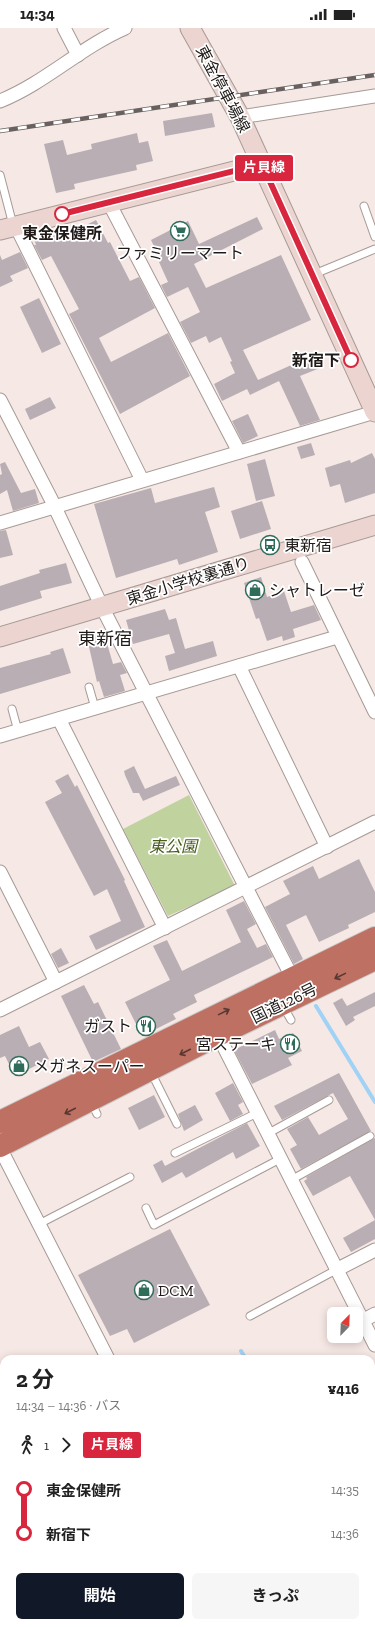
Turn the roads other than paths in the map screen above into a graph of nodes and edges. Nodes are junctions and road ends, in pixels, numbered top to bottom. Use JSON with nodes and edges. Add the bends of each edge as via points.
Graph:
{"nodes":[{"id":1,"x":64,"y":28,"type":"edge"},
{"id":2,"x":125,"y":28,"type":"edge"},
{"id":3,"x":190,"y":28,"type":"edge"},
{"id":4,"x":78,"y":55,"type":"junction"},
{"id":5,"x":375,"y":96,"type":"edge"},
{"id":6,"x":1,"y":98,"type":"edge"},
{"id":7,"x":240,"y":117,"type":"junction"},
{"id":8,"x":262,"y":164,"type":"junction"},
{"id":9,"x":0,"y":175,"type":"edge"},
{"id":10,"x":108,"y":202,"type":"junction"},
{"id":11,"x":364,"y":206,"type":"dead end"},
{"id":12,"x":10,"y":228,"type":"edge"},
{"id":13,"x":375,"y":237,"type":"edge"},
{"id":14,"x":375,"y":249,"type":"edge"},
{"id":15,"x":312,"y":275,"type":"junction"},
{"id":16,"x":0,"y":400,"type":"edge"},
{"id":17,"x":374,"y":407,"type":"edge"},
{"id":18,"x":239,"y":452,"type":"junction"},
{"id":19,"x":142,"y":480,"type":"junction"},
{"id":20,"x":55,"y":506,"type":"junction"},
{"id":21,"x":0,"y":523,"type":"edge"},
{"id":22,"x":375,"y":525,"type":"edge"},
{"id":23,"x":302,"y":562,"type":"dead end"},
{"id":24,"x":102,"y":607,"type":"junction"},
{"id":25,"x":0,"y":637,"type":"edge"},
{"id":26,"x":337,"y":637,"type":"junction"},
{"id":27,"x":239,"y":666,"type":"junction"},
{"id":28,"x":88,"y":687,"type":"dead end"},
{"id":29,"x":148,"y":693,"type":"junction"},
{"id":30,"x":95,"y":708,"type":"junction"},
{"id":31,"x":12,"y":709,"type":"dead end"},
{"id":32,"x":375,"y":712,"type":"edge"},
{"id":33,"x":59,"y":719,"type":"junction"},
{"id":34,"x":18,"y":731,"type":"junction"},
{"id":35,"x":0,"y":736,"type":"edge"},
{"id":36,"x":375,"y":822,"type":"edge"},
{"id":37,"x":327,"y":847,"type":"junction"},
{"id":38,"x":1,"y":878,"type":"edge"},
{"id":39,"x":247,"y":887,"type":"junction"},
{"id":40,"x":165,"y":928,"type":"junction"},
{"id":41,"x":375,"y":938,"type":"edge"},
{"id":42,"x":375,"y":959,"type":"edge"},
{"id":43,"x":293,"y":979,"type":"junction"},
{"id":44,"x":56,"y":982,"type":"junction"},
{"id":45,"x":0,"y":1010,"type":"edge"},
{"id":46,"x":218,"y":1036,"type":"junction"},
{"id":47,"x":150,"y":1070,"type":"junction"},
{"id":48,"x":329,"y":1100,"type":"dead end"},
{"id":49,"x":257,"y":1113,"type":"junction"},
{"id":50,"x":0,"y":1122,"type":"edge"},
{"id":51,"x":176,"y":1124,"type":"dead end"},
{"id":52,"x":267,"y":1134,"type":"junction"},
{"id":53,"x":370,"y":1136,"type":"dead end"},
{"id":54,"x":0,"y":1147,"type":"edge"},
{"id":55,"x":175,"y":1153,"type":"dead end"},
{"id":56,"x":280,"y":1159,"type":"junction"},
{"id":57,"x":130,"y":1177,"type":"dead end"},
{"id":58,"x":291,"y":1180,"type":"junction"},
{"id":59,"x":146,"y":1208,"type":"dead end"},
{"id":60,"x":39,"y":1224,"type":"junction"},
{"id":61,"x":375,"y":1250,"type":"edge"},
{"id":62,"x":336,"y":1270,"type":"junction"},
{"id":63,"x":355,"y":1307,"type":"edge"},
{"id":64,"x":375,"y":1314,"type":"edge"},
{"id":65,"x":250,"y":1316,"type":"dead end"},
{"id":66,"x":363,"y":1320,"type":"edge"},
{"id":67,"x":363,"y":1323,"type":"edge"},
{"id":68,"x":375,"y":1345,"type":"edge"},
{"id":69,"x":106,"y":1355,"type":"edge"}],
"edges":[{"from":1,"to":4,"type":"street"},
{"from":2,"to":4,"type":"street"},
{"from":3,"to":7,"type":"street","name":"東金停車場線"},
{"from":4,"to":6,"type":"street","via":[[32,84]]},
{"from":5,"to":7,"type":"street"},
{"from":7,"to":8,"type":"street","name":"東金停車場線"},
{"from":8,"to":10,"type":"street"},
{"from":8,"to":15,"type":"street","name":"東金停車場線"},
{"from":9,"to":12,"type":"lane"},
{"from":10,"to":12,"type":"street"},
{"from":10,"to":18,"type":"street"},
{"from":11,"to":13,"type":"lane"},
{"from":12,"to":19,"type":"street"},
{"from":14,"to":15,"type":"lane"},
{"from":15,"to":17,"type":"street","name":"東金停車場線"},
{"from":16,"to":20,"type":"street"},
{"from":17,"to":18,"type":"street"},
{"from":18,"to":19,"type":"street"},
{"from":19,"to":20,"type":"street"},
{"from":20,"to":21,"type":"street"},
{"from":20,"to":24,"type":"street"},
{"from":22,"to":24,"type":"street","name":"東金小学校裏通り"},
{"from":23,"to":26,"type":"street"},
{"from":24,"to":25,"type":"street","name":"東金小学校裏通り"},
{"from":24,"to":29,"type":"street"},
{"from":26,"to":27,"type":"street"},
{"from":26,"to":32,"type":"street"},
{"from":27,"to":29,"type":"street"},
{"from":27,"to":37,"type":"street"},
{"from":28,"to":30,"type":"lane"},
{"from":29,"to":30,"type":"street"},
{"from":29,"to":39,"type":"street"},
{"from":30,"to":33,"type":"street"},
{"from":31,"to":34,"type":"lane"},
{"from":33,"to":34,"type":"street"},
{"from":33,"to":40,"type":"street"},
{"from":34,"to":35,"type":"street"},
{"from":36,"to":37,"type":"street"},
{"from":37,"to":39,"type":"street"},
{"from":38,"to":44,"type":"street"},
{"from":39,"to":40,"type":"street"},
{"from":39,"to":43,"type":"street"},
{"from":40,"to":44,"type":"street"},
{"from":41,"to":43,"type":"highway","name":"国道126号"},
{"from":42,"to":46,"type":"highway","name":"国道126号","one_way":true,"via":[[286,1012]]},
{"from":50,"to":43,"type":"highway","name":"国道126号","one_way":true},
{"from":44,"to":45,"type":"street"},
{"from":46,"to":47,"type":"highway","name":"国道126号","one_way":true},
{"from":46,"to":49,"type":"street"},
{"from":47,"to":51,"type":"lane"},
{"from":47,"to":54,"type":"highway","name":"国道126号","one_way":true,"via":[[94,1107]]},
{"from":48,"to":52,"type":"lane"},
{"from":49,"to":52,"type":"street"},
{"from":49,"to":55,"type":"lane"},
{"from":52,"to":56,"type":"street"},
{"from":53,"to":58,"type":"lane"},
{"from":54,"to":60,"type":"street"},
{"from":56,"to":58,"type":"street"},
{"from":56,"to":59,"type":"lane","via":[[154,1225]]},
{"from":57,"to":60,"type":"lane"},
{"from":58,"to":62,"type":"street"},
{"from":60,"to":69,"type":"street"},
{"from":61,"to":62,"type":"street"},
{"from":62,"to":63,"type":"street"},
{"from":62,"to":65,"type":"lane"},
{"from":64,"to":66,"type":"street"},
{"from":67,"to":68,"type":"street"}]}
